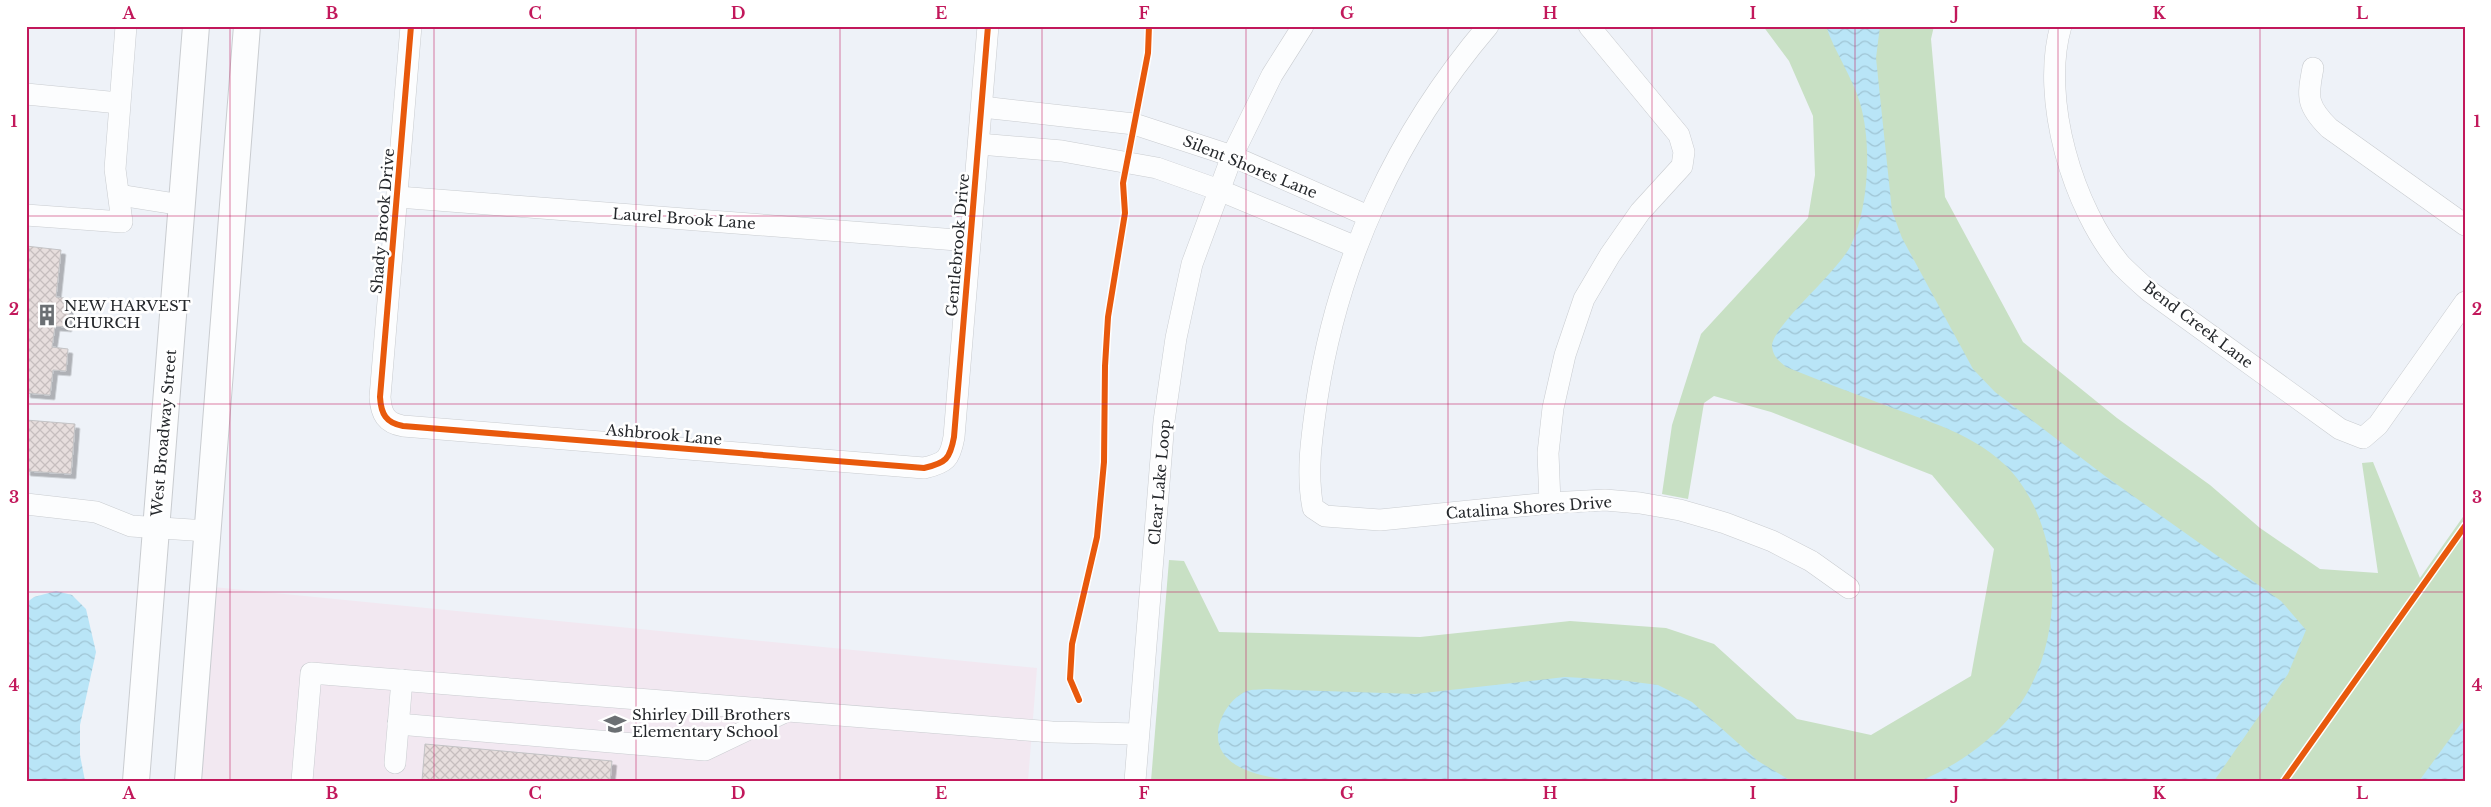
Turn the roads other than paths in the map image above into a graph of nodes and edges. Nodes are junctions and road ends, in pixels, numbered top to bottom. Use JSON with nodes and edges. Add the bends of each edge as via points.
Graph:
{"nodes":[{"id":1,"x":126,"y":26,"type":"edge"},
{"id":2,"x":196,"y":26,"type":"edge"},
{"id":3,"x":247,"y":26,"type":"edge"},
{"id":4,"x":411,"y":26,"type":"edge"},
{"id":5,"x":988,"y":26,"type":"edge"},
{"id":6,"x":1303,"y":26,"type":"edge"},
{"id":7,"x":1488,"y":26,"type":"edge"},
{"id":8,"x":1588,"y":26,"type":"edge"},
{"id":9,"x":2061,"y":26,"type":"edge"},
{"id":10,"x":2313,"y":68,"type":"dead end"},
{"id":11,"x":26,"y":94,"type":"edge"},
{"id":12,"x":119,"y":103,"type":"junction"},
{"id":13,"x":982,"y":107,"type":"junction"},
{"id":14,"x":979,"y":144,"type":"junction"},
{"id":15,"x":1232,"y":156,"type":"junction"},
{"id":16,"x":1219,"y":190,"type":"junction"},
{"id":17,"x":119,"y":196,"type":"junction"},
{"id":18,"x":398,"y":197,"type":"junction"},
{"id":19,"x":182,"y":205,"type":"junction"},
{"id":20,"x":26,"y":215,"type":"edge"},
{"id":21,"x":1368,"y":216,"type":"junction"},
{"id":22,"x":2465,"y":225,"type":"edge"},
{"id":23,"x":970,"y":241,"type":"junction"},
{"id":24,"x":1356,"y":247,"type":"junction"},
{"id":25,"x":2465,"y":302,"type":"edge"},
{"id":26,"x":384,"y":417,"type":"joint"},
{"id":27,"x":944,"y":462,"type":"joint"},
{"id":28,"x":1550,"y":503,"type":"junction"},
{"id":29,"x":26,"y":504,"type":"edge"},
{"id":30,"x":156,"y":528,"type":"junction"},
{"id":31,"x":207,"y":531,"type":"junction"},
{"id":32,"x":1849,"y":588,"type":"dead end"},
{"id":33,"x":402,"y":680,"type":"junction"},
{"id":34,"x":788,"y":711,"type":"junction"},
{"id":35,"x":398,"y":724,"type":"junction"},
{"id":36,"x":1138,"y":734,"type":"junction"},
{"id":37,"x":395,"y":763,"type":"dead end"},
{"id":38,"x":136,"y":781,"type":"edge"},
{"id":39,"x":188,"y":781,"type":"edge"},
{"id":40,"x":302,"y":781,"type":"edge"},
{"id":41,"x":1135,"y":781,"type":"edge"}],
"edges":[{"from":1,"to":12,"type":"street"},
{"from":2,"to":19,"type":"main road","name":"West Broadway Street"},
{"from":3,"to":31,"type":"main road"},
{"from":4,"to":18,"type":"street","name":"Shady Brook Drive"},
{"from":5,"to":13,"type":"street","name":"Gentlebrook Drive"},
{"from":6,"to":15,"type":"street","name":"Clear Lake Loop","via":[[1272,75]]},
{"from":7,"to":21,"type":"street","via":[[1459,60],[1423,112]]},
{"from":8,"to":28,"type":"street","via":[[1679,135],[1684,152],[1682,166],[1640,212],[1584,299],[1565,355],[1553,408],[1548,453]]},
{"from":9,"to":25,"type":"street","name":"Bend Creek Lane","via":[[2056,107],[2064,145],[2086,208],[2100,235],[2121,264],[2149,292],[2332,423],[2363,438],[2378,425]]},
{"from":10,"to":22,"type":"street","via":[[2308,93],[2315,114],[2329,128]]},
{"from":11,"to":12,"type":"street"},
{"from":12,"to":17,"type":"street","via":[[115,168]]},
{"from":13,"to":14,"type":"street","name":"Gentlebrook Drive"},
{"from":13,"to":15,"type":"street","name":"Silent Shores Lane","via":[[1134,124]]},
{"from":14,"to":16,"type":"street","via":[[1062,151],[1148,167]]},
{"from":14,"to":23,"type":"street","name":"Gentlebrook Drive"},
{"from":15,"to":16,"type":"street","name":"Clear Lake Loop"},
{"from":15,"to":21,"type":"street","name":"Silent Shores Lane"},
{"from":16,"to":24,"type":"street"},
{"from":16,"to":36,"type":"street","name":"Clear Lake Loop","via":[[1192,264],[1176,338],[1164,421]]},
{"from":17,"to":19,"type":"street"},
{"from":17,"to":20,"type":"street","via":[[122,222]]},
{"from":18,"to":23,"type":"street","name":"Laurel Brook Lane"},
{"from":18,"to":26,"type":"street","name":"Shady Brook Drive","via":[[380,397]]},
{"from":19,"to":30,"type":"main road","name":"West Broadway Street"},
{"from":21,"to":24,"type":"street"},
{"from":23,"to":27,"type":"street","name":"Gentlebrook Drive","via":[[954,437],[951,453]]},
{"from":24,"to":28,"type":"street","name":"Catalina Shores Drive","via":[[1321,375],[1312,435],[1309,489],[1313,508],[1325,516],[1380,520]]},
{"from":26,"to":27,"type":"street","name":"Ashbrook Lane","via":[[403,426],[914,468]]},
{"from":28,"to":32,"type":"street","name":"Catalina Shores Drive","via":[[1605,500],[1680,510],[1772,541],[1811,561]]},
{"from":29,"to":30,"type":"street","via":[[96,512],[131,526]]},
{"from":30,"to":31,"type":"street"},
{"from":30,"to":38,"type":"main road","name":"West Broadway Street"},
{"from":31,"to":39,"type":"main road"},
{"from":33,"to":34,"type":"street"},
{"from":33,"to":35,"type":"street"},
{"from":33,"to":40,"type":"street","via":[[311,673]]},
{"from":34,"to":35,"type":"street","via":[[704,750]]},
{"from":34,"to":36,"type":"street","via":[[1068,733]]},
{"from":35,"to":37,"type":"street"},
{"from":36,"to":41,"type":"street","name":"Clear Lake Loop"}]}
